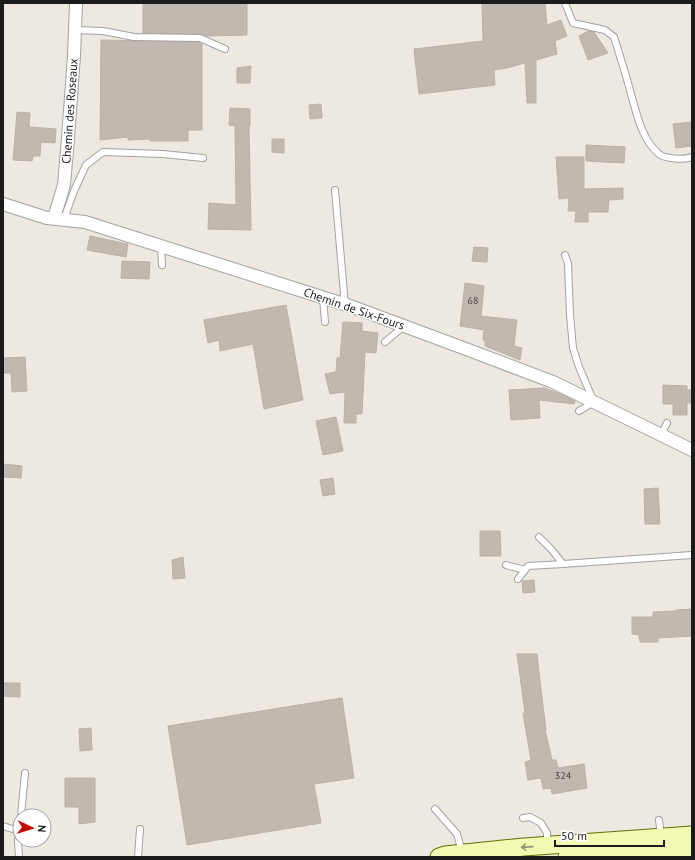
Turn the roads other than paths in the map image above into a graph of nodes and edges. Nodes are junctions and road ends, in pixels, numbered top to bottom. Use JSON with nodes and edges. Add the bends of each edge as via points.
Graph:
{"nodes":[{"id":1,"x":76,"y":3,"type":"edge"},
{"id":2,"x":565,"y":3,"type":"edge"},
{"id":3,"x":75,"y":30,"type":"junction"},
{"id":4,"x":226,"y":49,"type":"dead end"},
{"id":5,"x":692,"y":157,"type":"edge"},
{"id":6,"x":203,"y":158,"type":"dead end"},
{"id":7,"x":335,"y":190,"type":"dead end"},
{"id":8,"x":3,"y":204,"type":"edge"},
{"id":9,"x":59,"y":219,"type":"junction"},
{"id":10,"x":161,"y":246,"type":"junction"},
{"id":11,"x":565,"y":255,"type":"dead end"},
{"id":12,"x":162,"y":265,"type":"dead end"},
{"id":13,"x":323,"y":298,"type":"junction"},
{"id":14,"x":345,"y":305,"type":"junction"},
{"id":15,"x":325,"y":322,"type":"dead end"},
{"id":16,"x":404,"y":326,"type":"junction"},
{"id":17,"x":385,"y":342,"type":"dead end"},
{"id":18,"x":594,"y":402,"type":"junction"},
{"id":19,"x":579,"y":411,"type":"dead end"},
{"id":20,"x":667,"y":423,"type":"dead end"},
{"id":21,"x":661,"y":435,"type":"junction"},
{"id":22,"x":692,"y":450,"type":"edge"},
{"id":23,"x":538,"y":537,"type":"dead end"},
{"id":24,"x":692,"y":554,"type":"edge"},
{"id":25,"x":563,"y":564,"type":"junction"},
{"id":26,"x":506,"y":565,"type":"dead end"},
{"id":27,"x":524,"y":570,"type":"junction"},
{"id":28,"x":518,"y":578,"type":"dead end"},
{"id":29,"x":25,"y":772,"type":"dead end"},
{"id":30,"x":22,"y":808,"type":"edge"},
{"id":31,"x":435,"y":809,"type":"dead end"},
{"id":32,"x":522,"y":818,"type":"dead end"},
{"id":33,"x":660,"y":820,"type":"dead end"},
{"id":34,"x":140,"y":829,"type":"dead end"},
{"id":35,"x":661,"y":838,"type":"junction"},
{"id":36,"x":547,"y":845,"type":"junction"},
{"id":37,"x":691,"y":849,"type":"edge"},
{"id":38,"x":462,"y":853,"type":"junction"},
{"id":39,"x":138,"y":857,"type":"edge"},
{"id":40,"x":439,"y":857,"type":"edge"},
{"id":41,"x":567,"y":857,"type":"edge"}],
"edges":[{"from":1,"to":3,"type":"street","name":"Chemin des Roseaux"},
{"from":2,"to":5,"type":"lane","via":[[573,23],[605,30],[614,38],[650,145],[660,156],[678,159]]},
{"from":3,"to":4,"type":"lane","via":[[103,31],[134,37],[200,38]]},
{"from":3,"to":9,"type":"street","name":"Chemin des Roseaux","via":[[68,138]]},
{"from":6,"to":9,"type":"lane","via":[[103,152],[86,165]]},
{"from":7,"to":14,"type":"lane"},
{"from":8,"to":9,"type":"street","name":"Chemin de Six-Fours","via":[[47,218]]},
{"from":9,"to":10,"type":"street","name":"Chemin de Six-Fours","via":[[85,222]]},
{"from":10,"to":12,"type":"lane"},
{"from":10,"to":13,"type":"street","name":"Chemin de Six-Fours"},
{"from":11,"to":18,"type":"lane","via":[[568,264],[573,348]]},
{"from":13,"to":14,"type":"street","name":"Chemin de Six-Fours"},
{"from":13,"to":15,"type":"lane"},
{"from":14,"to":16,"type":"street","name":"Chemin de Six-Fours"},
{"from":16,"to":17,"type":"lane"},
{"from":16,"to":18,"type":"street","name":"Chemin de Six-Fours","via":[[466,345]]},
{"from":18,"to":19,"type":"lane"},
{"from":18,"to":21,"type":"street","name":"Chemin de Six-Fours"},
{"from":20,"to":21,"type":"lane"},
{"from":21,"to":22,"type":"street","name":"Chemin de Six-Fours"},
{"from":23,"to":25,"type":"lane"},
{"from":24,"to":25,"type":"lane"},
{"from":25,"to":27,"type":"lane","via":[[528,566]]},
{"from":26,"to":27,"type":"lane"},
{"from":27,"to":28,"type":"lane"},
{"from":29,"to":30,"type":"lane"},
{"from":31,"to":38,"type":"lane","via":[[457,834]]},
{"from":32,"to":36,"type":"lane","via":[[530,816],[541,823],[548,833]]},
{"from":33,"to":35,"type":"lane"},
{"from":34,"to":39,"type":"lane"},
{"from":35,"to":36,"type":"main road"},
{"from":35,"to":37,"type":"main road"},
{"from":36,"to":38,"type":"main road","one_way":true},
{"from":37,"to":41,"type":"main road"},
{"from":38,"to":40,"type":"main road"}]}
